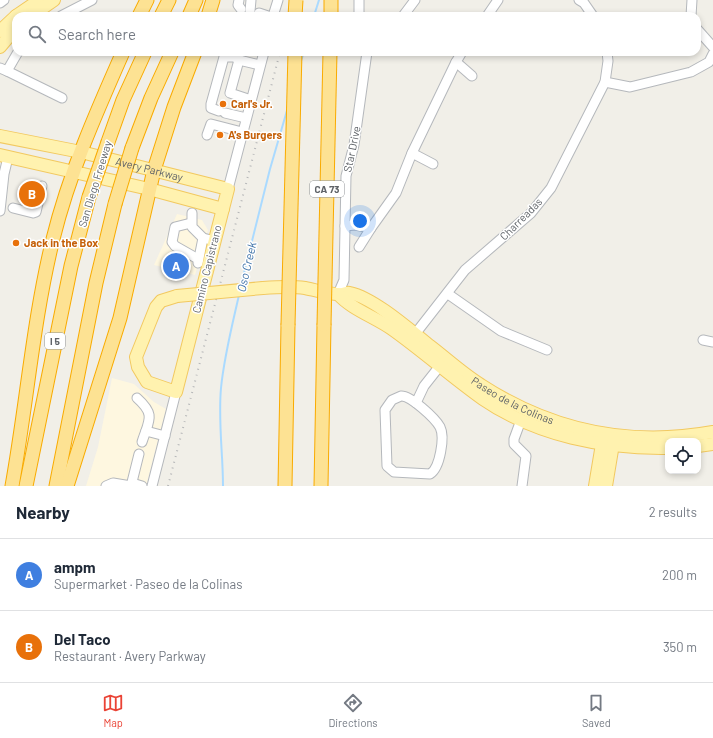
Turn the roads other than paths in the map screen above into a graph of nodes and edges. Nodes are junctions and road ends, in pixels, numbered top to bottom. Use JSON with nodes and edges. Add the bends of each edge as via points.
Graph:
{"nodes":[{"id":1,"x":4,"y":0,"type":"edge"},
{"id":2,"x":39,"y":0,"type":"edge"},
{"id":3,"x":54,"y":0,"type":"edge"},
{"id":4,"x":70,"y":0,"type":"edge"},
{"id":5,"x":92,"y":0,"type":"edge"},
{"id":6,"x":147,"y":0,"type":"edge"},
{"id":7,"x":169,"y":0,"type":"edge"},
{"id":8,"x":196,"y":0,"type":"edge"},
{"id":9,"x":213,"y":0,"type":"edge"},
{"id":10,"x":251,"y":0,"type":"edge"},
{"id":11,"x":278,"y":0,"type":"edge"},
{"id":12,"x":296,"y":0,"type":"edge"},
{"id":13,"x":331,"y":0,"type":"edge"},
{"id":14,"x":359,"y":0,"type":"edge"},
{"id":15,"x":415,"y":0,"type":"edge"},
{"id":16,"x":498,"y":0,"type":"edge"},
{"id":17,"x":579,"y":0,"type":"edge"},
{"id":18,"x":692,"y":0,"type":"edge"},
{"id":19,"x":0,"y":3,"type":"edge"},
{"id":20,"x":75,"y":8,"type":"junction"},
{"id":21,"x":247,"y":8,"type":"edge"},
{"id":22,"x":22,"y":12,"type":"edge"},
{"id":23,"x":37,"y":12,"type":"edge"},
{"id":24,"x":68,"y":12,"type":"edge"},
{"id":25,"x":141,"y":12,"type":"edge"},
{"id":26,"x":163,"y":12,"type":"edge"},
{"id":27,"x":191,"y":12,"type":"edge"},
{"id":28,"x":209,"y":12,"type":"edge"},
{"id":29,"x":258,"y":12,"type":"edge"},
{"id":30,"x":275,"y":12,"type":"edge"},
{"id":31,"x":296,"y":12,"type":"edge"},
{"id":32,"x":331,"y":12,"type":"edge"},
{"id":33,"x":360,"y":12,"type":"edge"},
{"id":34,"x":406,"y":12,"type":"edge"},
{"id":35,"x":490,"y":12,"type":"edge"},
{"id":36,"x":590,"y":12,"type":"edge"},
{"id":37,"x":691,"y":12,"type":"edge"},
{"id":38,"x":12,"y":21,"type":"edge"},
{"id":39,"x":5,"y":31,"type":"edge"},
{"id":40,"x":701,"y":34,"type":"edge"},
{"id":41,"x":0,"y":47,"type":"edge"},
{"id":42,"x":713,"y":47,"type":"edge"},
{"id":43,"x":713,"y":54,"type":"edge"},
{"id":44,"x":15,"y":56,"type":"edge"},
{"id":45,"x":121,"y":56,"type":"edge"},
{"id":46,"x":143,"y":56,"type":"edge"},
{"id":47,"x":170,"y":56,"type":"edge"},
{"id":48,"x":193,"y":56,"type":"edge"},
{"id":49,"x":263,"y":56,"type":"edge"},
{"id":50,"x":295,"y":56,"type":"edge"},
{"id":51,"x":330,"y":56,"type":"edge"},
{"id":52,"x":366,"y":56,"type":"edge"},
{"id":53,"x":460,"y":56,"type":"edge"},
{"id":54,"x":607,"y":56,"type":"edge"},
{"id":55,"x":240,"y":60,"type":"junction"},
{"id":56,"x":456,"y":62,"type":"junction"},
{"id":57,"x":260,"y":65,"type":"junction"},
{"id":58,"x":3,"y":70,"type":"edge"},
{"id":59,"x":472,"y":76,"type":"dead end"},
{"id":60,"x":605,"y":82,"type":"junction"},
{"id":61,"x":62,"y":98,"type":"dead end"},
{"id":62,"x":251,"y":100,"type":"junction"},
{"id":63,"x":246,"y":118,"type":"junction"},
{"id":64,"x":242,"y":132,"type":"junction"},
{"id":65,"x":207,"y":135,"type":"dead end"},
{"id":66,"x":0,"y":136,"type":"edge"},
{"id":67,"x":81,"y":152,"type":"junction"},
{"id":68,"x":412,"y":153,"type":"junction"},
{"id":69,"x":4,"y":156,"type":"edge"},
{"id":70,"x":433,"y":164,"type":"dead end"},
{"id":71,"x":154,"y":170,"type":"junction"},
{"id":72,"x":74,"y":172,"type":"junction"},
{"id":73,"x":42,"y":186,"type":"dead end"},
{"id":74,"x":149,"y":189,"type":"junction"},
{"id":75,"x":228,"y":189,"type":"junction"},
{"id":76,"x":13,"y":208,"type":"dead end"},
{"id":77,"x":223,"y":209,"type":"junction"},
{"id":78,"x":0,"y":211,"type":"edge"},
{"id":79,"x":345,"y":226,"type":"junction"},
{"id":80,"x":371,"y":228,"type":"junction"},
{"id":81,"x":209,"y":239,"type":"junction"},
{"id":82,"x":359,"y":247,"type":"dead end"},
{"id":83,"x":198,"y":259,"type":"junction"},
{"id":84,"x":209,"y":266,"type":"junction"},
{"id":85,"x":338,"y":294,"type":"junction"},
{"id":86,"x":448,"y":294,"type":"junction"},
{"id":87,"x":412,"y":338,"type":"junction"},
{"id":88,"x":703,"y":340,"type":"dead end"},
{"id":89,"x":713,"y":342,"type":"edge"},
{"id":90,"x":547,"y":350,"type":"dead end"},
{"id":91,"x":440,"y":367,"type":"junction"},
{"id":92,"x":479,"y":384,"type":"junction"},
{"id":93,"x":424,"y":386,"type":"junction"},
{"id":94,"x":176,"y":392,"type":"junction"},
{"id":95,"x":406,"y":396,"type":"junction"},
{"id":96,"x":137,"y":398,"type":"dead end"},
{"id":97,"x":416,"y":403,"type":"junction"},
{"id":98,"x":521,"y":420,"type":"junction"},
{"id":99,"x":146,"y":431,"type":"junction"},
{"id":100,"x":713,"y":432,"type":"edge"},
{"id":101,"x":165,"y":436,"type":"junction"},
{"id":102,"x":608,"y":440,"type":"junction"},
{"id":103,"x":142,"y":442,"type":"dead end"},
{"id":104,"x":713,"y":444,"type":"edge"},
{"id":105,"x":701,"y":446,"type":"edge"},
{"id":106,"x":665,"y":448,"type":"edge"},
{"id":107,"x":139,"y":454,"type":"dead end"},
{"id":108,"x":131,"y":485,"type":"edge"},
{"id":109,"x":12,"y":486,"type":"edge"},
{"id":110,"x":26,"y":486,"type":"edge"},
{"id":111,"x":56,"y":486,"type":"edge"},
{"id":112,"x":67,"y":486,"type":"edge"},
{"id":113,"x":106,"y":486,"type":"edge"},
{"id":114,"x":142,"y":486,"type":"edge"},
{"id":115,"x":152,"y":486,"type":"edge"},
{"id":116,"x":285,"y":486,"type":"edge"},
{"id":117,"x":321,"y":486,"type":"edge"},
{"id":118,"x":522,"y":486,"type":"edge"},
{"id":119,"x":595,"y":486,"type":"edge"},
{"id":120,"x":606,"y":486,"type":"edge"}],
"edges":[{"from":1,"to":19,"type":"street"},
{"from":2,"to":22,"type":"main road"},
{"from":3,"to":23,"type":"main road"},
{"from":4,"to":20,"type":"street"},
{"from":5,"to":20,"type":"street"},
{"from":6,"to":25,"type":"highway"},
{"from":7,"to":26,"type":"highway"},
{"from":8,"to":27,"type":"highway"},
{"from":9,"to":28,"type":"highway"},
{"from":10,"to":21,"type":"street"},
{"from":11,"to":30,"type":"street"},
{"from":12,"to":31,"type":"highway","bridge":true},
{"from":13,"to":32,"type":"highway"},
{"from":14,"to":33,"type":"street"},
{"from":15,"to":34,"type":"street"},
{"from":16,"to":35,"type":"street"},
{"from":17,"to":36,"type":"street"},
{"from":18,"to":37,"type":"street"},
{"from":20,"to":24,"type":"street"},
{"from":21,"to":29,"type":"street"},
{"from":38,"to":39,"type":"main road"},
{"from":39,"to":41,"type":"main road"},
{"from":40,"to":42,"type":"street"},
{"from":43,"to":60,"type":"street","via":[[708,62],[691,72],[630,87]]},
{"from":44,"to":58,"type":"street"},
{"from":45,"to":67,"type":"highway"},
{"from":46,"to":110,"type":"highway","name":"San Diego Freeway","number":"I 5","bridge":true,"via":[[123,100],[89,198],[66,289]]},
{"from":47,"to":111,"type":"highway","bridge":true,"via":[[132,148],[115,204],[96,283]]},
{"from":48,"to":71,"type":"highway"},
{"from":49,"to":57,"type":"street","name":"Camino Capistrano"},
{"from":50,"to":116,"type":"highway","bridge":true},
{"from":51,"to":117,"type":"highway","number":"CA 73","bridge":true},
{"from":52,"to":79,"type":"street","name":"Star Drive","via":[[354,146],[346,176]]},
{"from":53,"to":56,"type":"street"},
{"from":54,"to":60,"type":"street","name":"Charreadas"},
{"from":55,"to":57,"type":"street"},
{"from":55,"to":62,"type":"street","via":[[230,94]]},
{"from":55,"to":63,"type":"street","via":[[224,57],[211,108]]},
{"from":56,"to":59,"type":"street"},
{"from":56,"to":68,"type":"street"},
{"from":57,"to":62,"type":"street","name":"Camino Capistrano"},
{"from":58,"to":61,"type":"street"},
{"from":60,"to":86,"type":"street","name":"Charreadas","via":[[551,188],[530,213],[465,270]]},
{"from":62,"to":63,"type":"street","name":"Camino Capistrano"},
{"from":63,"to":64,"type":"street","name":"Camino Capistrano"},
{"from":64,"to":65,"type":"street","via":[[210,124]]},
{"from":64,"to":75,"type":"street","name":"Camino Capistrano"},
{"from":66,"to":67,"type":"main road","name":"Avery Parkway"},
{"from":67,"to":71,"type":"main road","name":"Avery Parkway"},
{"from":67,"to":72,"type":"highway"},
{"from":68,"to":70,"type":"street"},
{"from":68,"to":80,"type":"street","via":[[396,193]]},
{"from":69,"to":72,"type":"main road","name":"Avery Parkway"},
{"from":69,"to":78,"type":"street"},
{"from":71,"to":74,"type":"highway"},
{"from":71,"to":75,"type":"main road","name":"Avery Parkway"},
{"from":72,"to":74,"type":"main road","name":"Avery Parkway"},
{"from":72,"to":109,"type":"highway","via":[[53,238],[35,324]]},
{"from":73,"to":76,"type":"street","via":[[36,212]]},
{"from":74,"to":77,"type":"main road","name":"Avery Parkway"},
{"from":74,"to":112,"type":"highway","via":[[120,318]]},
{"from":75,"to":77,"type":"main road","name":"Camino Capistrano"},
{"from":77,"to":81,"type":"main road","name":"Camino Capistrano"},
{"from":79,"to":80,"type":"street"},
{"from":79,"to":85,"type":"street","name":"Star Drive","via":[[344,280]]},
{"from":80,"to":82,"type":"street"},
{"from":81,"to":83,"type":"street"},
{"from":81,"to":83,"type":"street","via":[[192,227],[192,218],[175,227],[172,242]]},
{"from":81,"to":84,"type":"main road","name":"Camino Capistrano"},
{"from":83,"to":84,"type":"street","via":[[197,263]]},
{"from":84,"to":94,"type":"main road","name":"Camino Capistrano"},
{"from":85,"to":87,"type":"main road","name":"Paseo de la Colinas","via":[[346,302]]},
{"from":85,"to":94,"type":"main road","name":"Paseo de la Colinas","bridge":true,"via":[[304,288],[263,288],[177,296],[161,301],[156,307],[136,357],[138,367],[147,382]]},
{"from":86,"to":87,"type":"street","name":"Charreadas"},
{"from":86,"to":90,"type":"street","via":[[501,331]]},
{"from":87,"to":91,"type":"main road","name":"Paseo de la Colinas"},
{"from":87,"to":92,"type":"main road","name":"Paseo de la Colinas"},
{"from":88,"to":89,"type":"street"},
{"from":91,"to":92,"type":"main road","via":[[451,368]]},
{"from":91,"to":93,"type":"street"},
{"from":91,"to":98,"type":"main road","name":"Paseo de la Colinas","via":[[484,399]]},
{"from":92,"to":102,"type":"main road","name":"Paseo de la Colinas","via":[[514,404],[548,419]]},
{"from":93,"to":95,"type":"street"},
{"from":93,"to":97,"type":"street"},
{"from":94,"to":101,"type":"street","name":"Camino Capistrano"},
{"from":95,"to":97,"type":"street"},
{"from":95,"to":97,"type":"street","via":[[392,400],[386,407],[386,462],[394,472],[427,475],[437,466],[441,433],[438,424]]},
{"from":96,"to":99,"type":"street","via":[[148,408],[150,415]]},
{"from":98,"to":102,"type":"main road","name":"Paseo de la Colinas","via":[[577,439]]},
{"from":98,"to":118,"type":"street","via":[[514,444],[526,456]]},
{"from":99,"to":101,"type":"street"},
{"from":99,"to":103,"type":"street"},
{"from":100,"to":102,"type":"main road","name":"Paseo de la Colinas"},
{"from":101,"to":115,"type":"street","name":"Camino Capistrano"},
{"from":102,"to":106,"type":"main road","name":"Paseo de la Colinas"},
{"from":102,"to":119,"type":"main road"},
{"from":102,"to":120,"type":"main road"},
{"from":104,"to":105,"type":"main road"},
{"from":107,"to":108,"type":"street"},
{"from":108,"to":113,"type":"street","via":[[113,483]]},
{"from":108,"to":114,"type":"street"}]}
